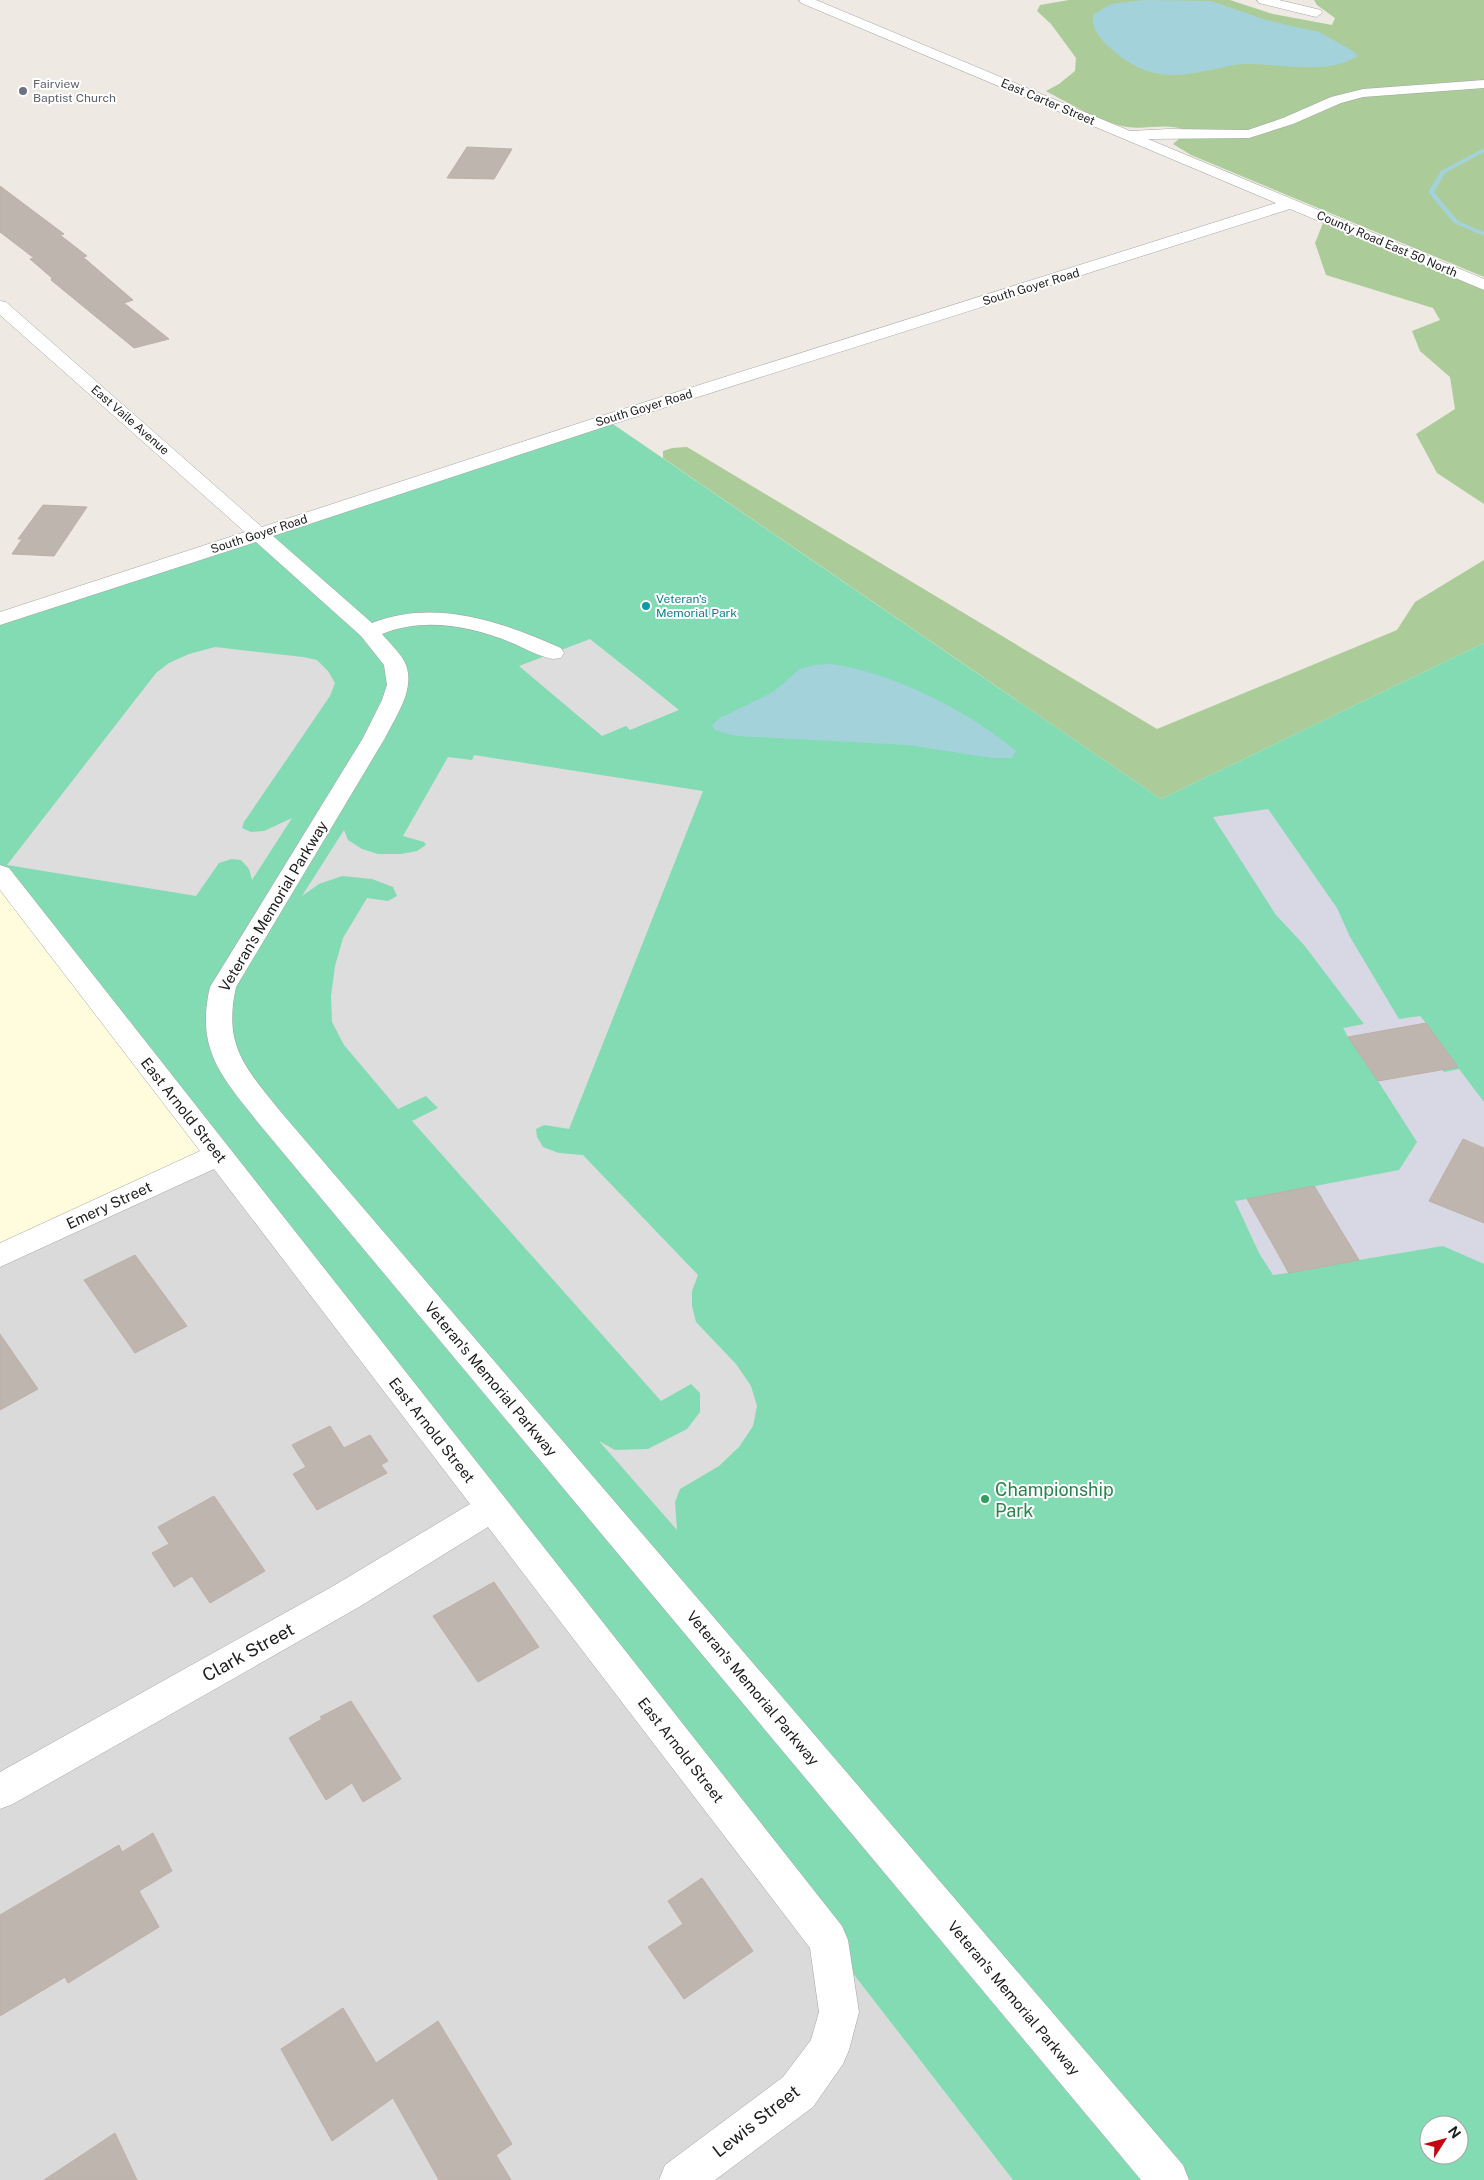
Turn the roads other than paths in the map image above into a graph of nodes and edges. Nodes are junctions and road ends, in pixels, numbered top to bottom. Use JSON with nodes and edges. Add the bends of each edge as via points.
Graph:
{"nodes":[{"id":1,"x":805,"y":0,"type":"edge"},
{"id":2,"x":1262,"y":0,"type":"edge"},
{"id":3,"x":1316,"y":13,"type":"dead end"},
{"id":4,"x":1484,"y":84,"type":"edge"},
{"id":5,"x":1127,"y":135,"type":"junction"},
{"id":6,"x":1290,"y":204,"type":"junction"},
{"id":7,"x":1484,"y":284,"type":"edge"},
{"id":8,"x":0,"y":306,"type":"edge"},
{"id":9,"x":260,"y":534,"type":"junction"},
{"id":10,"x":0,"y":619,"type":"edge"},
{"id":11,"x":368,"y":631,"type":"junction"},
{"id":12,"x":553,"y":653,"type":"dead end"},
{"id":13,"x":0,"y":873,"type":"edge"},
{"id":14,"x":218,"y":1155,"type":"junction"},
{"id":15,"x":0,"y":1256,"type":"edge"},
{"id":16,"x":492,"y":1507,"type":"junction"},
{"id":17,"x":0,"y":1792,"type":"edge"},
{"id":18,"x":838,"y":1998,"type":"joint"},
{"id":19,"x":680,"y":2180,"type":"edge"},
{"id":20,"x":1168,"y":2180,"type":"edge"}],
"edges":[{"from":1,"to":5,"type":"street","name":"East Carter Street"},
{"from":2,"to":3,"type":"street"},
{"from":4,"to":5,"type":"street","via":[[1363,93],[1336,100],[1249,134]]},
{"from":5,"to":6,"type":"street","name":"East Carter Street"},
{"from":6,"to":7,"type":"street","name":"County Road East 50 North"},
{"from":6,"to":9,"type":"street","name":"South Goyer Road","via":[[607,420]]},
{"from":8,"to":9,"type":"street","name":"East Vaile Avenue"},
{"from":9,"to":10,"type":"street","name":"South Goyer Road"},
{"from":9,"to":11,"type":"street","name":"Veteran's Memorial Parkway"},
{"from":11,"to":12,"type":"street","via":[[401,620],[440,619],[512,635]]},
{"from":11,"to":20,"type":"street","name":"Veteran's Memorial Parkway","via":[[395,664],[398,685],[374,738],[223,986],[217,1034],[237,1076]]},
{"from":13,"to":14,"type":"street","name":"East Arnold Street"},
{"from":14,"to":15,"type":"street","name":"Emery Street"},
{"from":14,"to":16,"type":"street","name":"East Arnold Street"},
{"from":16,"to":17,"type":"street","name":"Clark Street","via":[[347,1596]]},
{"from":16,"to":18,"type":"street","name":"East Arnold Street","via":[[828,1940]]},
{"from":18,"to":19,"type":"street","name":"Lewis Street","via":[[839,2012],[829,2050],[798,2092]]}]}
